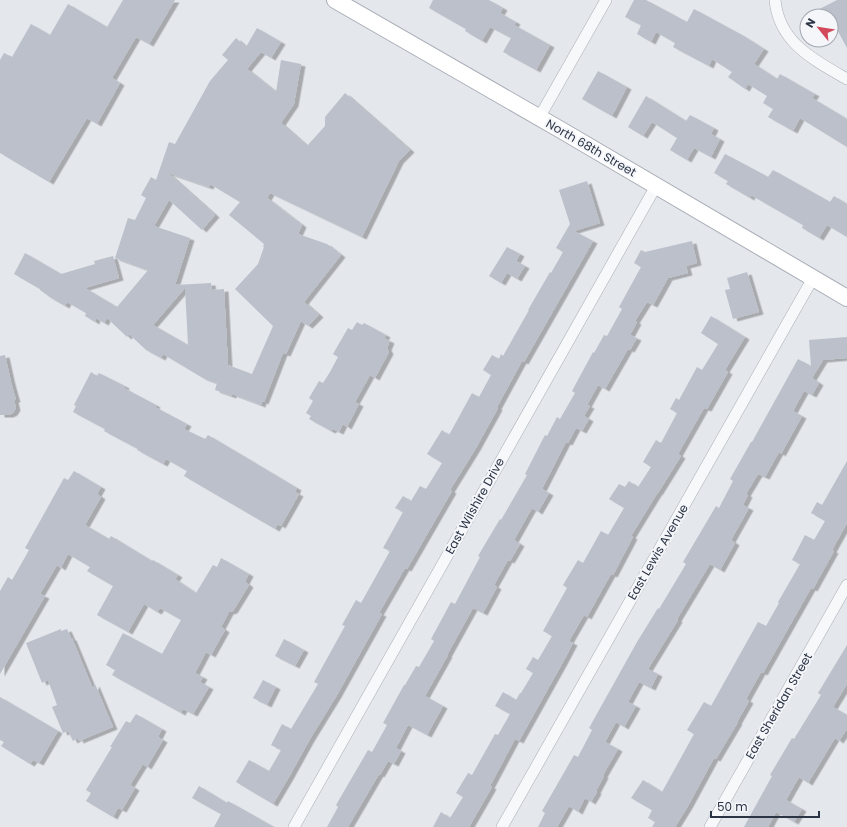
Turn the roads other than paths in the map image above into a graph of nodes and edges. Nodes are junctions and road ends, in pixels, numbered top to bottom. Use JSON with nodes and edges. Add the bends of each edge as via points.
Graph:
{"nodes":[{"id":1,"x":335,"y":0,"type":"edge"},
{"id":2,"x":606,"y":0,"type":"edge"},
{"id":3,"x":775,"y":0,"type":"edge"},
{"id":4,"x":847,"y":79,"type":"edge"},
{"id":5,"x":539,"y":118,"type":"junction"},
{"id":6,"x":656,"y":186,"type":"junction"},
{"id":7,"x":813,"y":278,"type":"junction"},
{"id":8,"x":847,"y":298,"type":"edge"},
{"id":9,"x":847,"y":586,"type":"edge"},
{"id":10,"x":294,"y":827,"type":"edge"},
{"id":11,"x":502,"y":827,"type":"edge"},
{"id":12,"x":710,"y":827,"type":"edge"}],
"edges":[{"from":1,"to":5,"type":"street","name":"North 68th Street"},
{"from":2,"to":5,"type":"street"},
{"from":3,"to":4,"type":"street","via":[[782,25],[795,44],[806,54]]},
{"from":5,"to":6,"type":"street","name":"North 68th Street"},
{"from":6,"to":7,"type":"street","name":"North 68th Street"},
{"from":6,"to":10,"type":"street","name":"East Wilshire Drive"},
{"from":7,"to":8,"type":"street","name":"North 68th Street"},
{"from":7,"to":11,"type":"street","name":"East Lewis Avenue"},
{"from":9,"to":12,"type":"street","name":"East Sheridan Street"}]}
